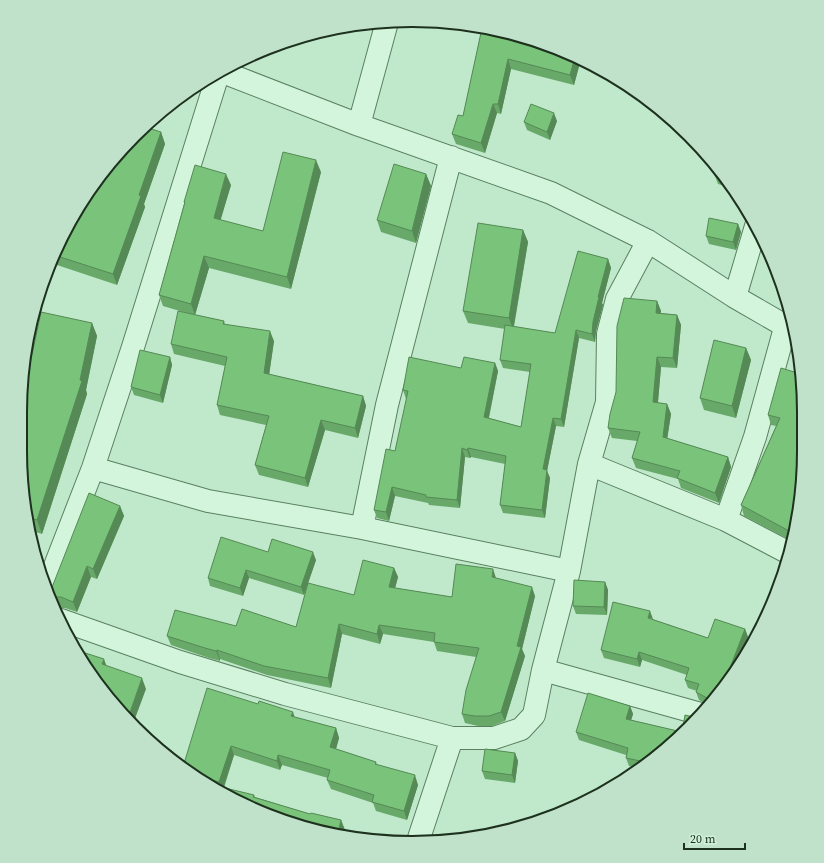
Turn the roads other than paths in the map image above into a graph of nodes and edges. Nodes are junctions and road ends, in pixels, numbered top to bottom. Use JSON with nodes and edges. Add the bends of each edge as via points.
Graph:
{"nodes":[{"id":1,"x":385,"y":28,"type":"edge"},
{"id":2,"x":229,"y":74,"type":"edge"},
{"id":3,"x":217,"y":81,"type":"edge"},
{"id":4,"x":359,"y":125,"type":"junction"},
{"id":5,"x":451,"y":157,"type":"junction"},
{"id":6,"x":753,"y":235,"type":"edge"},
{"id":7,"x":648,"y":241,"type":"junction"},
{"id":8,"x":735,"y":297,"type":"junction"},
{"id":9,"x":788,"y":329,"type":"edge"},
{"id":10,"x":789,"y":333,"type":"edge"},
{"id":11,"x":589,"y":464,"type":"junction"},
{"id":12,"x":93,"y":468,"type":"junction"},
{"id":13,"x":726,"y":520,"type":"junction"},
{"id":14,"x":362,"y":528,"type":"junction"},
{"id":15,"x":784,"y":550,"type":"edge"},
{"id":16,"x":569,"y":571,"type":"junction"},
{"id":17,"x":49,"y":581,"type":"edge"},
{"id":18,"x":68,"y":622,"type":"edge"},
{"id":19,"x":543,"y":670,"type":"junction"},
{"id":20,"x":694,"y":712,"type":"edge"},
{"id":21,"x":452,"y":738,"type":"junction"},
{"id":22,"x":420,"y":836,"type":"edge"}],
"edges":[{"from":1,"to":4,"type":"street"},
{"from":2,"to":4,"type":"street"},
{"from":3,"to":12,"type":"street"},
{"from":4,"to":5,"type":"street"},
{"from":5,"to":7,"type":"street","via":[[551,193]]},
{"from":5,"to":14,"type":"street","via":[[387,405]]},
{"from":6,"to":8,"type":"street"},
{"from":7,"to":8,"type":"street"},
{"from":7,"to":11,"type":"street","via":[[617,299],[608,334],[607,402]]},
{"from":8,"to":9,"type":"street"},
{"from":10,"to":13,"type":"street"},
{"from":11,"to":13,"type":"street"},
{"from":11,"to":16,"type":"street"},
{"from":12,"to":14,"type":"street","via":[[208,501]]},
{"from":12,"to":17,"type":"street"},
{"from":13,"to":15,"type":"street"},
{"from":14,"to":16,"type":"street"},
{"from":16,"to":19,"type":"street"},
{"from":18,"to":21,"type":"street","via":[[195,667],[285,694]]},
{"from":19,"to":20,"type":"street"},
{"from":19,"to":21,"type":"street","via":[[534,715],[521,730],[494,738]]},
{"from":21,"to":22,"type":"street"}]}
